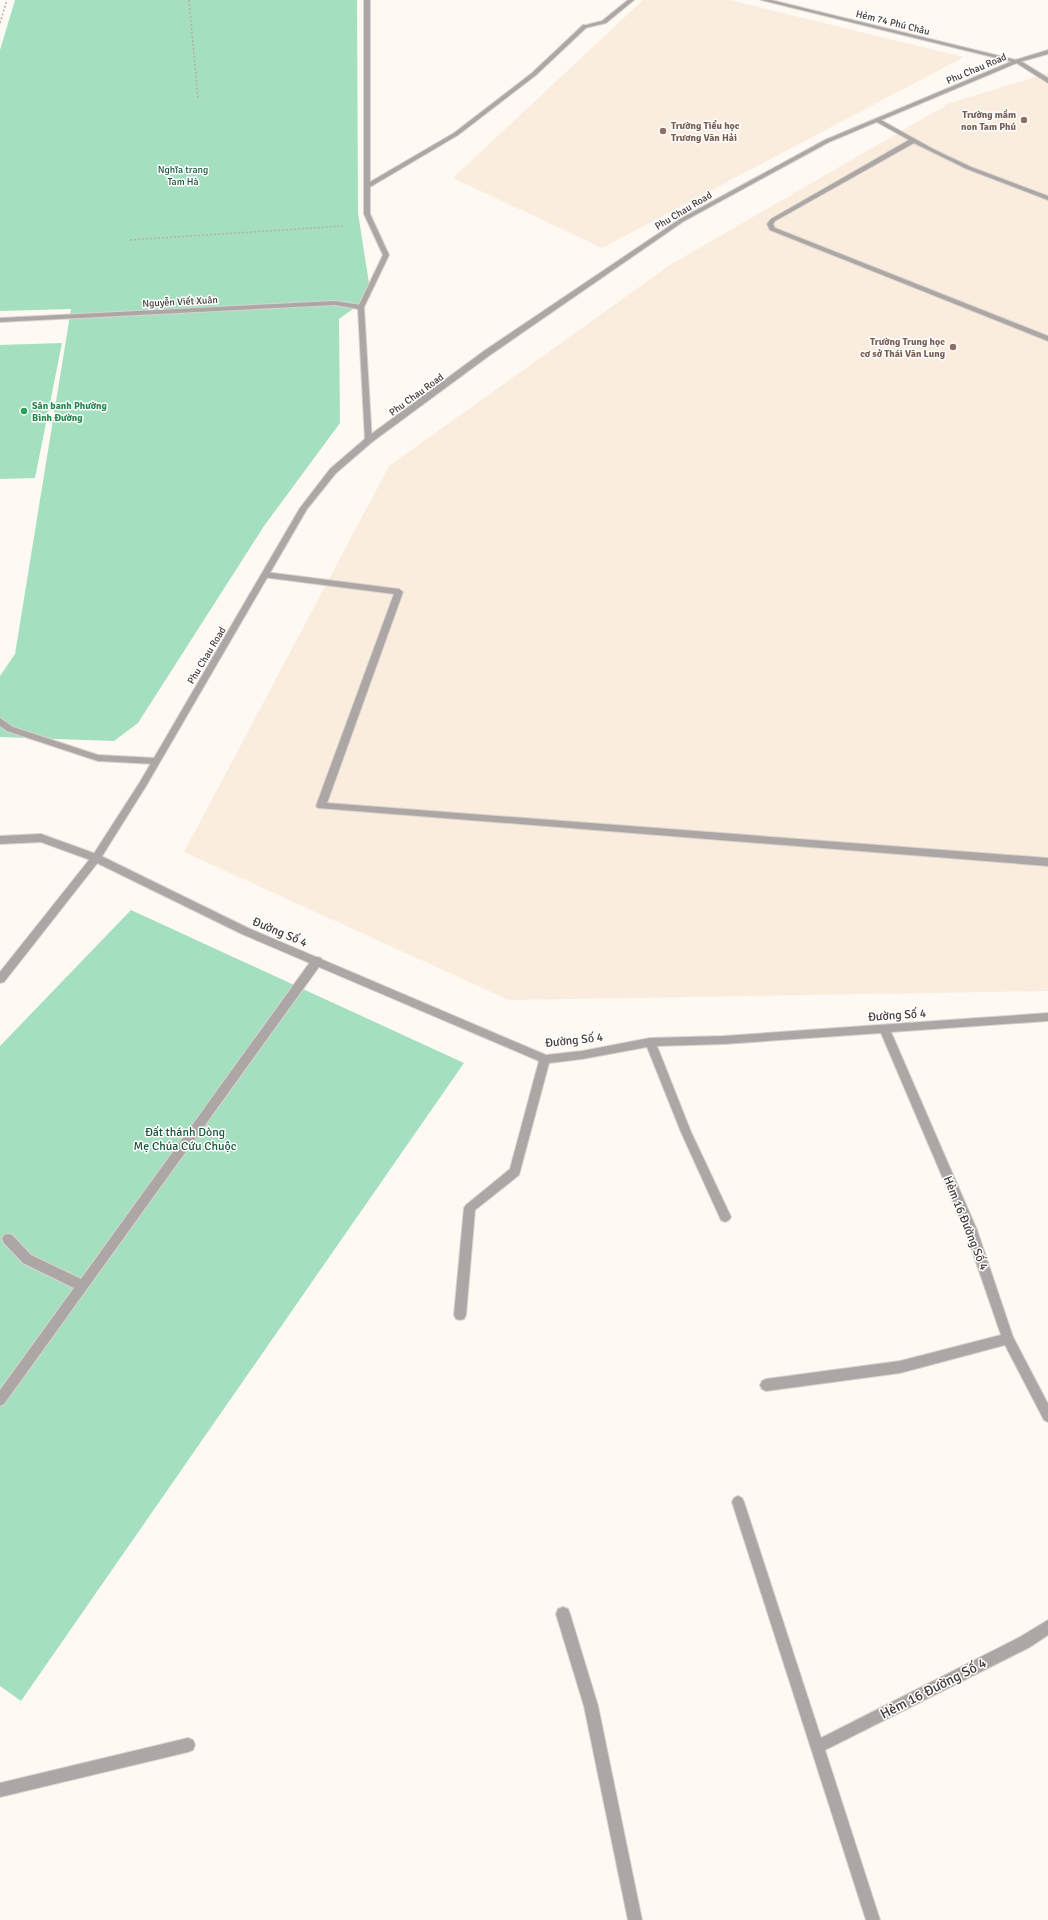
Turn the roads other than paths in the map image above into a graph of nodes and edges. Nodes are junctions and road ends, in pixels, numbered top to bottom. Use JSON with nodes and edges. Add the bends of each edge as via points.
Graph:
{"nodes":[{"id":1,"x":367,"y":0,"type":"edge"},
{"id":2,"x":631,"y":0,"type":"edge"},
{"id":3,"x":764,"y":0,"type":"edge"},
{"id":4,"x":1048,"y":52,"type":"edge"},
{"id":5,"x":1017,"y":61,"type":"junction"},
{"id":6,"x":1048,"y":81,"type":"edge"},
{"id":7,"x":877,"y":120,"type":"junction"},
{"id":8,"x":914,"y":140,"type":"junction"},
{"id":9,"x":368,"y":186,"type":"junction"},
{"id":10,"x":1048,"y":198,"type":"edge"},
{"id":11,"x":361,"y":307,"type":"junction"},
{"id":12,"x":0,"y":320,"type":"edge"},
{"id":13,"x":1048,"y":339,"type":"edge"},
{"id":14,"x":369,"y":440,"type":"junction"},
{"id":15,"x":265,"y":575,"type":"junction"},
{"id":16,"x":0,"y":721,"type":"edge"},
{"id":17,"x":155,"y":761,"type":"junction"},
{"id":18,"x":0,"y":840,"type":"edge"},
{"id":19,"x":96,"y":858,"type":"junction"},
{"id":20,"x":1048,"y":862,"type":"edge"},
{"id":21,"x":317,"y":961,"type":"junction"},
{"id":22,"x":0,"y":979,"type":"edge"},
{"id":23,"x":1048,"y":1017,"type":"edge"},
{"id":24,"x":884,"y":1029,"type":"junction"},
{"id":25,"x":650,"y":1042,"type":"junction"},
{"id":26,"x":545,"y":1059,"type":"junction"},
{"id":27,"x":725,"y":1217,"type":"dead end"},
{"id":28,"x":8,"y":1239,"type":"dead end"},
{"id":29,"x":83,"y":1286,"type":"junction"},
{"id":30,"x":460,"y":1315,"type":"dead end"},
{"id":31,"x":1008,"y":1339,"type":"junction"},
{"id":32,"x":766,"y":1385,"type":"dead end"},
{"id":33,"x":0,"y":1400,"type":"edge"},
{"id":34,"x":1048,"y":1416,"type":"edge"},
{"id":35,"x":738,"y":1502,"type":"dead end"},
{"id":36,"x":562,"y":1614,"type":"dead end"},
{"id":37,"x":1048,"y":1627,"type":"edge"},
{"id":38,"x":188,"y":1745,"type":"dead end"},
{"id":39,"x":817,"y":1747,"type":"junction"},
{"id":40,"x":0,"y":1790,"type":"edge"},
{"id":41,"x":636,"y":1920,"type":"edge"},
{"id":42,"x":873,"y":1920,"type":"edge"}],
"edges":[{"from":1,"to":9,"type":"street"},
{"from":2,"to":9,"type":"street","via":[[604,22],[585,26],[534,74],[456,134]]},
{"from":3,"to":5,"type":"street","name":"Hẻm 74 Phú Châu"},
{"from":4,"to":5,"type":"street","name":"Phu Chau Road"},
{"from":5,"to":6,"type":"street"},
{"from":5,"to":7,"type":"street","name":"Phu Chau Road"},
{"from":7,"to":8,"type":"street"},
{"from":7,"to":14,"type":"street","name":"Phu Chau Road","via":[[827,141],[682,220],[487,353]]},
{"from":8,"to":10,"type":"street","via":[[969,168]]},
{"from":8,"to":13,"type":"street","via":[[773,220],[770,224],[772,229]]},
{"from":9,"to":11,"type":"street","via":[[367,214],[386,255]]},
{"from":11,"to":12,"type":"street","name":"Nguyễn Viết Xuân","via":[[335,303]]},
{"from":11,"to":14,"type":"street"},
{"from":14,"to":15,"type":"street","name":"Phu Chau Road","via":[[333,471],[304,508]]},
{"from":15,"to":17,"type":"street","name":"Phu Chau Road"},
{"from":15,"to":20,"type":"street","via":[[399,592],[321,806]]},
{"from":16,"to":17,"type":"street","via":[[10,729],[98,758]]},
{"from":17,"to":19,"type":"street","name":"Phu Chau Road"},
{"from":18,"to":19,"type":"street","name":"Đường Số 4","via":[[41,838]]},
{"from":19,"to":21,"type":"street","name":"Đường Số 4","via":[[245,931]]},
{"from":19,"to":22,"type":"street","name":"Phu Chau Road"},
{"from":21,"to":26,"type":"street","name":"Đường Số 4"},
{"from":21,"to":29,"type":"street"},
{"from":23,"to":24,"type":"street","name":"Đường Số 4"},
{"from":24,"to":25,"type":"street","name":"Đường Số 4","via":[[724,1040]]},
{"from":24,"to":31,"type":"street","name":"Hẻm 16 Đường Số 4","via":[[971,1230]]},
{"from":25,"to":26,"type":"street","name":"Đường Số 4"},
{"from":25,"to":27,"type":"street","via":[[686,1132]]},
{"from":26,"to":30,"type":"street","via":[[515,1172],[470,1208]]},
{"from":28,"to":29,"type":"street","via":[[27,1259]]},
{"from":29,"to":33,"type":"street"},
{"from":31,"to":32,"type":"street","via":[[900,1367]]},
{"from":31,"to":34,"type":"street","name":"Hẻm 16 Đường Số 4"},
{"from":35,"to":39,"type":"street"},
{"from":36,"to":41,"type":"street","via":[[590,1706]]},
{"from":37,"to":39,"type":"street","name":"Hẻm 16 Đường Số 4","via":[[1025,1642]]},
{"from":38,"to":40,"type":"street"},
{"from":39,"to":42,"type":"street"}]}
